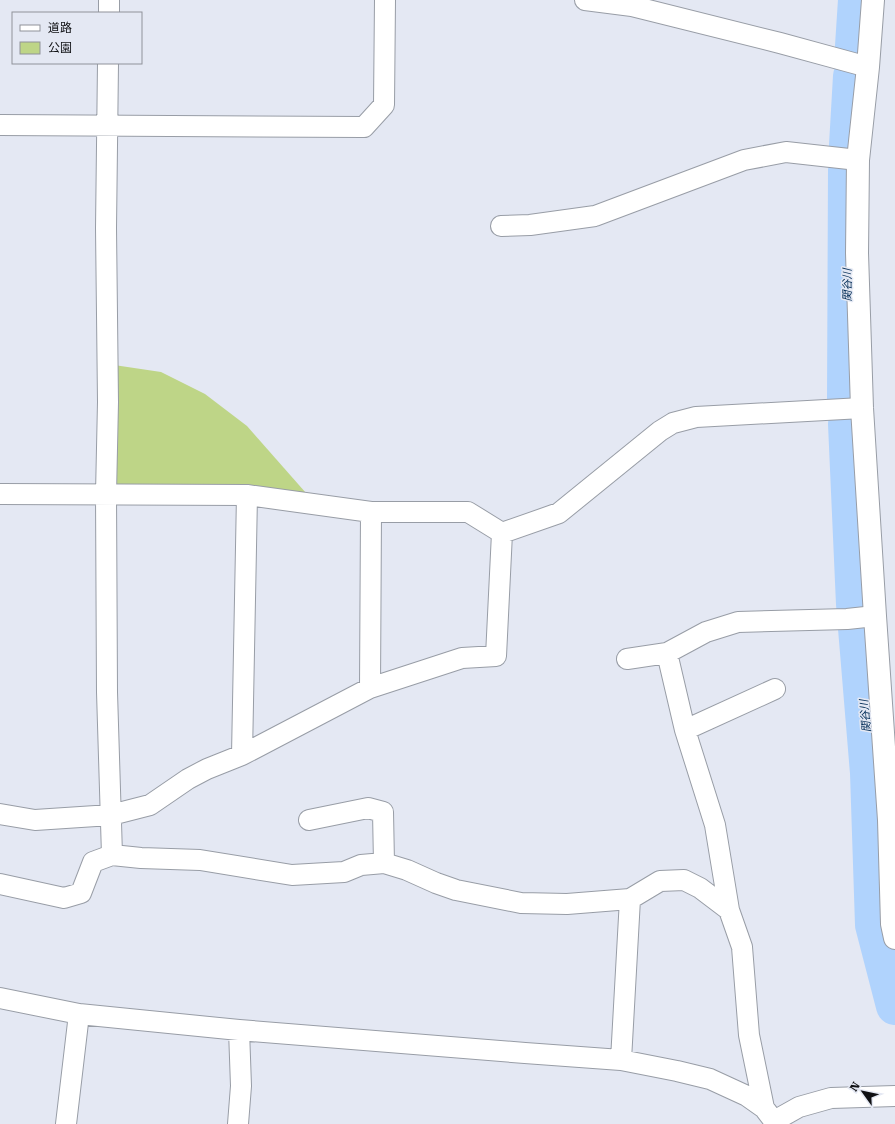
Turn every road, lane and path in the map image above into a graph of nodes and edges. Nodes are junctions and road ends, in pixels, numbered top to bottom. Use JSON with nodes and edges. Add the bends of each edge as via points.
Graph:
{"nodes":[{"id":1,"x":109,"y":0,"type":"edge"},
{"id":2,"x":384,"y":0,"type":"edge"},
{"id":3,"x":586,"y":0,"type":"edge"},
{"id":4,"x":873,"y":0,"type":"edge"},
{"id":5,"x":633,"y":3,"type":"edge"},
{"id":6,"x":109,"y":12,"type":"edge"},
{"id":7,"x":108,"y":64,"type":"edge"},
{"id":8,"x":868,"y":67,"type":"junction"},
{"id":9,"x":0,"y":125,"type":"edge"},
{"id":10,"x":106,"y":126,"type":"junction"},
{"id":11,"x":858,"y":160,"type":"junction"},
{"id":12,"x":501,"y":226,"type":"dead end"},
{"id":13,"x":862,"y":408,"type":"junction"},
{"id":14,"x":0,"y":494,"type":"edge"},
{"id":15,"x":106,"y":494,"type":"junction"},
{"id":16,"x":247,"y":495,"type":"junction"},
{"id":17,"x":371,"y":512,"type":"junction"},
{"id":18,"x":502,"y":533,"type":"junction"},
{"id":19,"x":861,"y":618,"type":"junction"},
{"id":20,"x":667,"y":652,"type":"junction"},
{"id":21,"x":627,"y":659,"type":"dead end"},
{"id":22,"x":370,"y":688,"type":"junction"},
{"id":23,"x":775,"y":689,"type":"dead end"},
{"id":24,"x":685,"y":730,"type":"junction"},
{"id":25,"x":242,"y":755,"type":"junction"},
{"id":26,"x":0,"y":814,"type":"edge"},
{"id":27,"x":111,"y":815,"type":"junction"},
{"id":28,"x":309,"y":820,"type":"dead end"},
{"id":29,"x":112,"y":855,"type":"junction"},
{"id":30,"x":384,"y":863,"type":"junction"},
{"id":31,"x":0,"y":884,"type":"edge"},
{"id":32,"x":630,"y":899,"type":"junction"},
{"id":33,"x":729,"y":910,"type":"junction"},
{"id":34,"x":895,"y":938,"type":"edge"},
{"id":35,"x":0,"y":998,"type":"edge"},
{"id":36,"x":79,"y":1014,"type":"junction"},
{"id":37,"x":239,"y":1030,"type":"junction"},
{"id":38,"x":622,"y":1060,"type":"junction"},
{"id":39,"x":895,"y":1096,"type":"edge"},
{"id":40,"x":770,"y":1118,"type":"edge"},
{"id":41,"x":66,"y":1124,"type":"edge"},
{"id":42,"x":238,"y":1124,"type":"edge"}],
"edges":[{"from":1,"to":6,"type":"street"},
{"from":2,"to":10,"type":"street","via":[[384,105],[364,127]]},
{"from":3,"to":5,"type":"street"},
{"from":4,"to":8,"type":"street"},
{"from":5,"to":8,"type":"street"},
{"from":7,"to":10,"type":"street"},
{"from":8,"to":11,"type":"street"},
{"from":9,"to":10,"type":"street"},
{"from":10,"to":15,"type":"street"},
{"from":11,"to":12,"type":"street","via":[[786,152],[744,160],[595,216],[530,225]]},
{"from":11,"to":13,"type":"street","via":[[857,253]]},
{"from":13,"to":18,"type":"street","via":[[696,417],[673,423],[559,513]]},
{"from":13,"to":19,"type":"street"},
{"from":14,"to":15,"type":"street"},
{"from":15,"to":16,"type":"street"},
{"from":15,"to":27,"type":"street","via":[[107,692]]},
{"from":16,"to":17,"type":"street"},
{"from":16,"to":25,"type":"street"},
{"from":17,"to":18,"type":"street","via":[[468,512]]},
{"from":17,"to":22,"type":"street"},
{"from":18,"to":22,"type":"street","via":[[496,656],[462,658]]},
{"from":19,"to":20,"type":"street","via":[[738,622],[706,632]]},
{"from":19,"to":34,"type":"street","via":[[889,820],[892,924]]},
{"from":20,"to":21,"type":"street"},
{"from":20,"to":24,"type":"street"},
{"from":22,"to":25,"type":"street"},
{"from":23,"to":24,"type":"street"},
{"from":24,"to":33,"type":"street","via":[[715,825]]},
{"from":25,"to":27,"type":"street","via":[[188,779],[150,804]]},
{"from":26,"to":27,"type":"street","via":[[35,820]]},
{"from":27,"to":29,"type":"street"},
{"from":28,"to":30,"type":"street","via":[[368,808],[383,812]]},
{"from":29,"to":30,"type":"street","via":[[200,860],[292,875],[344,872],[361,865]]},
{"from":29,"to":31,"type":"street","via":[[93,862],[80,893],[64,898]]},
{"from":30,"to":32,"type":"street","via":[[456,890],[521,903],[567,904]]},
{"from":32,"to":33,"type":"street","via":[[660,881],[684,880],[700,888]]},
{"from":32,"to":38,"type":"street"},
{"from":33,"to":40,"type":"street","via":[[742,947],[749,1035]]},
{"from":35,"to":36,"type":"street"},
{"from":36,"to":37,"type":"street"},
{"from":36,"to":41,"type":"street"},
{"from":37,"to":38,"type":"street"},
{"from":37,"to":42,"type":"street","via":[[241,1086]]},
{"from":38,"to":40,"type":"street","via":[[710,1079],[747,1096]]},
{"from":39,"to":40,"type":"street","via":[[831,1098]]}]}
